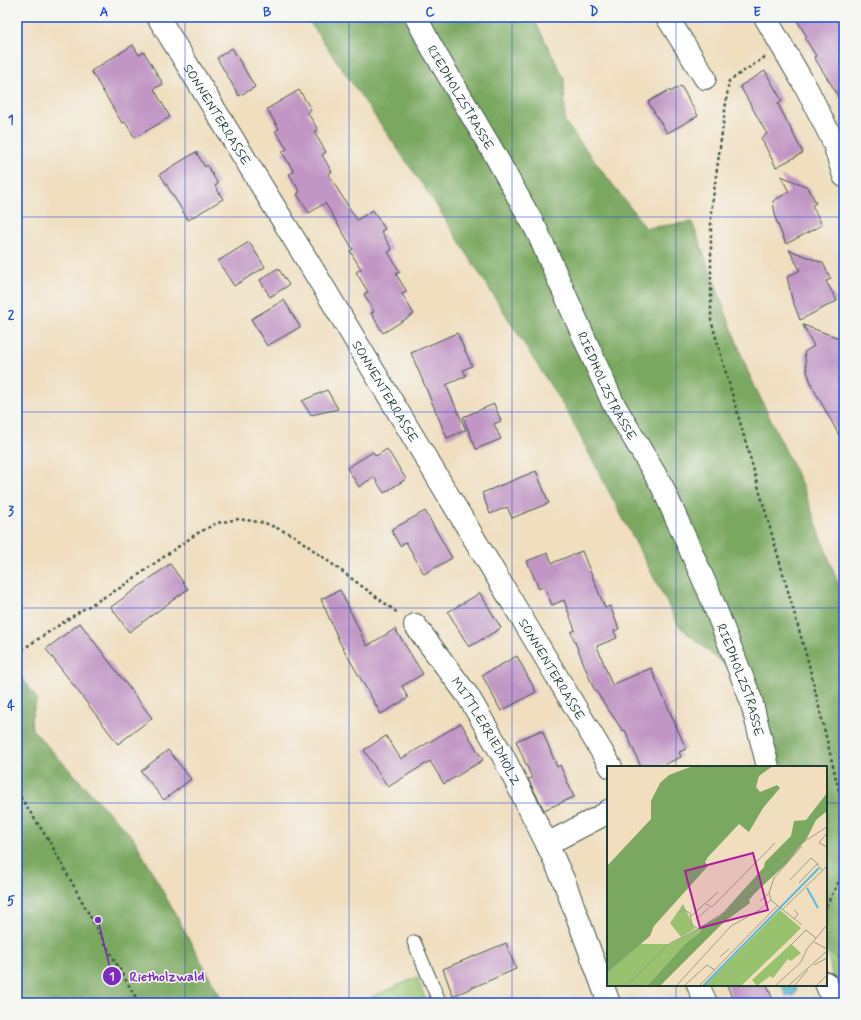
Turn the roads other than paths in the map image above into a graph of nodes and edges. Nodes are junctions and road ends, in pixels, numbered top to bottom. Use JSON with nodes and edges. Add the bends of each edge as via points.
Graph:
{"nodes":[{"id":1,"x":158,"y":17,"type":"edge"},
{"id":2,"x":416,"y":17,"type":"edge"},
{"id":3,"x":667,"y":17,"type":"edge"},
{"id":4,"x":765,"y":17,"type":"edge"},
{"id":5,"x":705,"y":78,"type":"dead end"},
{"id":6,"x":844,"y":176,"type":"edge"},
{"id":7,"x":415,"y":625,"type":"road end"},
{"id":8,"x":610,"y":766,"type":"edge"},
{"id":9,"x":768,"y":766,"type":"edge"},
{"id":10,"x":607,"y":814,"type":"edge"},
{"id":11,"x":547,"y":844,"type":"junction"},
{"id":12,"x":414,"y":942,"type":"dead end"},
{"id":13,"x":827,"y":985,"type":"edge"},
{"id":14,"x":698,"y":986,"type":"edge"},
{"id":15,"x":440,"y":1003,"type":"edge"},
{"id":16,"x":609,"y":1003,"type":"edge"},
{"id":17,"x":706,"y":1003,"type":"edge"},
{"id":18,"x":834,"y":1003,"type":"edge"}],
"edges":[{"from":1,"to":8,"type":"street","name":"SONNENTERRASSE"},
{"from":2,"to":9,"type":"street","name":"RIEDHOLZSTRASSE","via":[[537,231],[613,403],[662,486],[751,700]]},
{"from":3,"to":5,"type":"street"},
{"from":4,"to":6,"type":"street","via":[[833,141]]},
{"from":7,"to":11,"type":"street","name":"MITTLERRIEDHOLZ","via":[[468,696],[503,756]]},
{"from":10,"to":11,"type":"street"},
{"from":11,"to":16,"type":"street","via":[[564,881]]},
{"from":12,"to":15,"type":"lane"},
{"from":13,"to":18,"type":"street"},
{"from":14,"to":17,"type":"street"}]}
